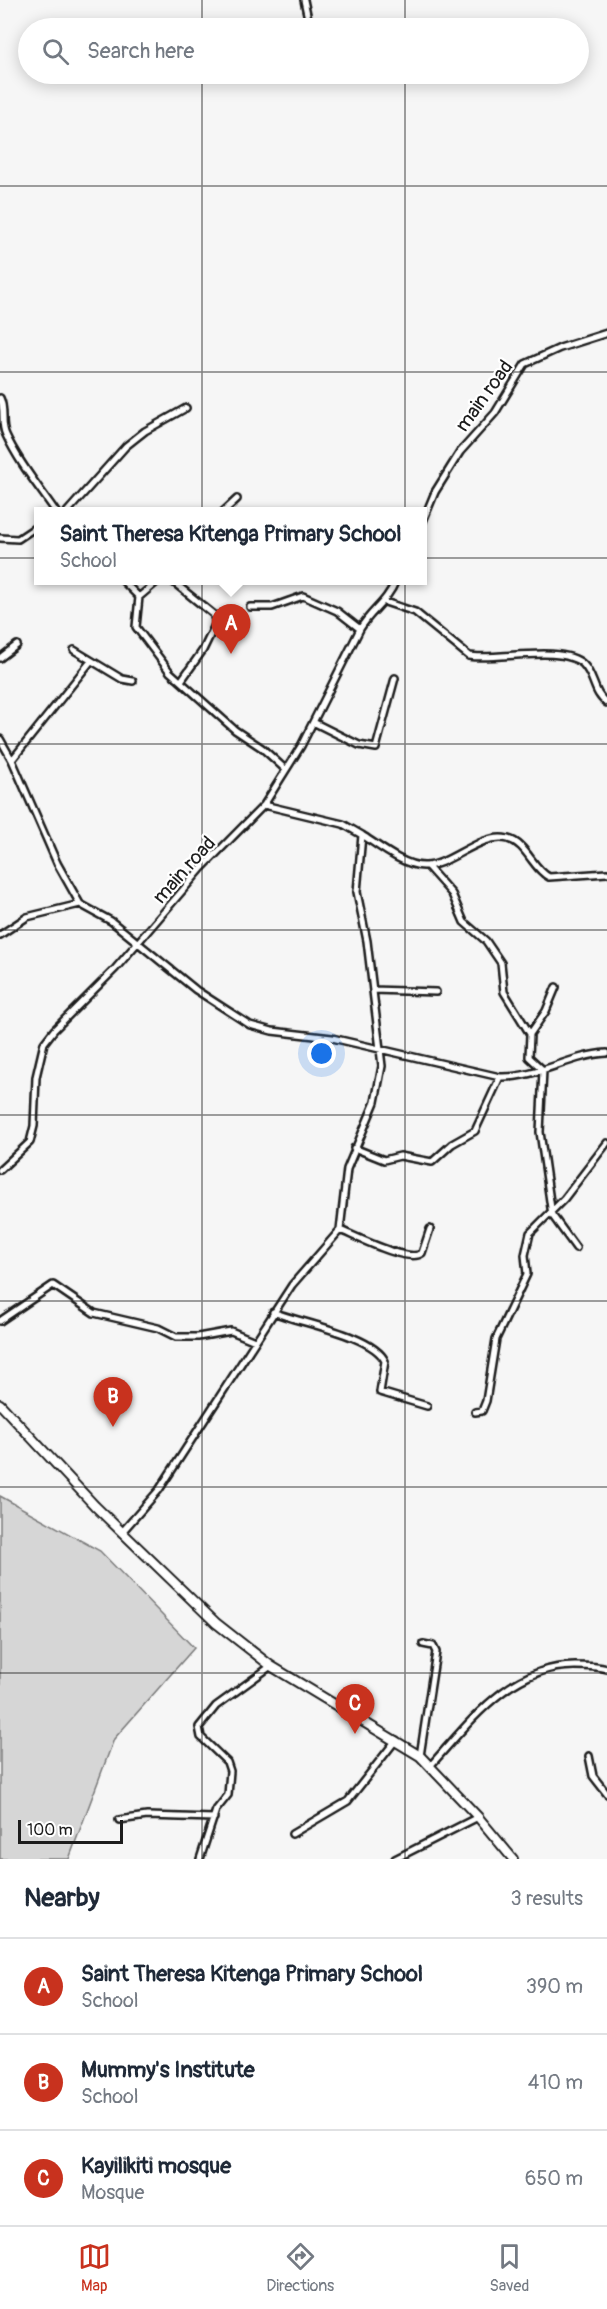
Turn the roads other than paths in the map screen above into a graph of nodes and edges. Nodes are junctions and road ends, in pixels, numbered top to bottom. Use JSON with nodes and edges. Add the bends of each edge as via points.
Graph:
{"nodes":[{"id":1,"x":304,"y":0,"type":"edge"},
{"id":2,"x":308,"y":18,"type":"edge"},
{"id":3,"x":607,"y":333,"type":"edge"},
{"id":4,"x":0,"y":398,"type":"edge"},
{"id":5,"x":186,"y":408,"type":"dead end"},
{"id":6,"x":2,"y":435,"type":"edge"},
{"id":7,"x":237,"y":499,"type":"dead end"},
{"id":8,"x":53,"y":507,"type":"edge"},
{"id":9,"x":71,"y":507,"type":"edge"},
{"id":10,"x":228,"y":507,"type":"edge"},
{"id":11,"x":427,"y":511,"type":"edge"},
{"id":12,"x":34,"y":528,"type":"edge"},
{"id":13,"x":0,"y":538,"type":"edge"},
{"id":14,"x":127,"y":585,"type":"edge"},
{"id":15,"x":153,"y":585,"type":"edge"},
{"id":16,"x":177,"y":585,"type":"edge"},
{"id":17,"x":394,"y":585,"type":"edge"},
{"id":18,"x":139,"y":597,"type":"junction"},
{"id":19,"x":385,"y":602,"type":"junction"},
{"id":20,"x":250,"y":607,"type":"dead end"},
{"id":21,"x":360,"y":629,"type":"junction"},
{"id":22,"x":17,"y":645,"type":"dead end"},
{"id":23,"x":74,"y":650,"type":"dead end"},
{"id":24,"x":0,"y":658,"type":"edge"},
{"id":25,"x":91,"y":661,"type":"junction"},
{"id":26,"x":395,"y":678,"type":"dead end"},
{"id":27,"x":133,"y":681,"type":"dead end"},
{"id":28,"x":181,"y":681,"type":"junction"},
{"id":29,"x":607,"y":704,"type":"edge"},
{"id":30,"x":314,"y":722,"type":"junction"},
{"id":31,"x":0,"y":739,"type":"edge"},
{"id":32,"x":12,"y":760,"type":"junction"},
{"id":33,"x":285,"y":769,"type":"junction"},
{"id":34,"x":264,"y":805,"type":"junction"},
{"id":35,"x":362,"y":835,"type":"junction"},
{"id":36,"x":427,"y":867,"type":"junction"},
{"id":37,"x":607,"y":873,"type":"edge"},
{"id":38,"x":80,"y":904,"type":"junction"},
{"id":39,"x":0,"y":935,"type":"edge"},
{"id":40,"x":138,"y":944,"type":"junction"},
{"id":41,"x":556,"y":987,"type":"dead end"},
{"id":42,"x":373,"y":990,"type":"junction"},
{"id":43,"x":436,"y":992,"type":"dead end"},
{"id":44,"x":530,"y":1034,"type":"junction"},
{"id":45,"x":381,"y":1049,"type":"junction"},
{"id":46,"x":607,"y":1053,"type":"edge"},
{"id":47,"x":543,"y":1070,"type":"junction"},
{"id":48,"x":500,"y":1077,"type":"junction"},
{"id":49,"x":607,"y":1143,"type":"edge"},
{"id":50,"x":354,"y":1148,"type":"junction"},
{"id":51,"x":0,"y":1170,"type":"edge"},
{"id":52,"x":552,"y":1210,"type":"junction"},
{"id":53,"x":430,"y":1228,"type":"dead end"},
{"id":54,"x":340,"y":1230,"type":"junction"},
{"id":55,"x":576,"y":1248,"type":"dead end"},
{"id":56,"x":273,"y":1312,"type":"junction"},
{"id":57,"x":0,"y":1321,"type":"edge"},
{"id":58,"x":255,"y":1341,"type":"junction"},
{"id":59,"x":0,"y":1404,"type":"edge"},
{"id":60,"x":427,"y":1406,"type":"dead end"},
{"id":61,"x":476,"y":1412,"type":"dead end"},
{"id":62,"x":122,"y":1532,"type":"junction"},
{"id":63,"x":423,"y":1644,"type":"dead end"},
{"id":64,"x":271,"y":1666,"type":"junction"},
{"id":65,"x":607,"y":1669,"type":"edge"},
{"id":66,"x":396,"y":1740,"type":"junction"},
{"id":67,"x":420,"y":1756,"type":"junction"},
{"id":68,"x":589,"y":1756,"type":"dead end"},
{"id":69,"x":431,"y":1766,"type":"junction"},
{"id":70,"x":607,"y":1794,"type":"edge"},
{"id":71,"x":478,"y":1817,"type":"junction"},
{"id":72,"x":214,"y":1818,"type":"junction"},
{"id":73,"x":119,"y":1820,"type":"dead end"},
{"id":74,"x":292,"y":1834,"type":"dead end"},
{"id":75,"x":200,"y":1859,"type":"edge"},
{"id":76,"x":395,"y":1859,"type":"edge"},
{"id":77,"x":513,"y":1859,"type":"edge"}],
"edges":[{"from":1,"to":2,"type":"street"},
{"from":3,"to":11,"type":"street","name":"main road","via":[[525,364],[495,413],[460,452]]},
{"from":4,"to":6,"type":"street","via":[[4,410]]},
{"from":5,"to":9,"type":"street","via":[[126,446]]},
{"from":6,"to":8,"type":"street"},
{"from":7,"to":10,"type":"street"},
{"from":12,"to":13,"type":"street","via":[[18,539]]},
{"from":14,"to":18,"type":"street"},
{"from":15,"to":18,"type":"street"},
{"from":16,"to":28,"type":"street","via":[[213,614],[216,623]]},
{"from":17,"to":19,"type":"street","name":"main road"},
{"from":18,"to":28,"type":"street","via":[[136,627]]},
{"from":19,"to":21,"type":"street","name":"main road"},
{"from":19,"to":29,"type":"street","via":[[415,612],[468,656],[511,654],[573,659],[583,664],[597,694]]},
{"from":20,"to":21,"type":"street","via":[[272,607],[303,596],[337,611]]},
{"from":21,"to":30,"type":"street","name":"main road"},
{"from":22,"to":24,"type":"street"},
{"from":23,"to":25,"type":"street"},
{"from":25,"to":27,"type":"street"},
{"from":25,"to":32,"type":"street"},
{"from":26,"to":30,"type":"street","via":[[376,748],[359,745]]},
{"from":28,"to":33,"type":"street"},
{"from":30,"to":33,"type":"street","name":"main road"},
{"from":31,"to":32,"type":"street"},
{"from":32,"to":38,"type":"street"},
{"from":33,"to":34,"type":"street","name":"main road"},
{"from":34,"to":35,"type":"street","via":[[343,824]]},
{"from":34,"to":40,"type":"street","name":"main road","via":[[190,882]]},
{"from":35,"to":36,"type":"street","via":[[393,854]]},
{"from":35,"to":42,"type":"street","via":[[357,892]]},
{"from":36,"to":37,"type":"street","via":[[469,847],[507,838],[549,877]]},
{"from":36,"to":44,"type":"street","via":[[452,894],[464,922],[486,941],[501,963],[504,992]]},
{"from":38,"to":39,"type":"street","via":[[27,917]]},
{"from":38,"to":40,"type":"street","via":[[111,921]]},
{"from":40,"to":45,"type":"street","via":[[250,1025]]},
{"from":40,"to":51,"type":"street","name":"main road","via":[[44,1043],[36,1077],[30,1142]]},
{"from":41,"to":44,"type":"street"},
{"from":42,"to":43,"type":"street"},
{"from":42,"to":45,"type":"street"},
{"from":44,"to":47,"type":"street","via":[[529,1057]]},
{"from":45,"to":48,"type":"street"},
{"from":45,"to":50,"type":"street","via":[[375,1102]]},
{"from":46,"to":47,"type":"street"},
{"from":47,"to":48,"type":"street","via":[[514,1078]]},
{"from":47,"to":52,"type":"street","via":[[540,1132]]},
{"from":48,"to":50,"type":"street","via":[[479,1126],[432,1162],[400,1156],[384,1160]]},
{"from":49,"to":52,"type":"street"},
{"from":50,"to":54,"type":"street","via":[[347,1169]]},
{"from":52,"to":55,"type":"street","via":[[554,1221]]},
{"from":52,"to":61,"type":"street","via":[[531,1233],[525,1255],[527,1274],[496,1339],[486,1401],[482,1411]]},
{"from":53,"to":54,"type":"street","via":[[422,1253],[412,1256]]},
{"from":54,"to":56,"type":"street","via":[[312,1258]]},
{"from":56,"to":58,"type":"street"},
{"from":56,"to":60,"type":"street","via":[[377,1349],[385,1361],[381,1392]]},
{"from":57,"to":58,"type":"street","via":[[53,1286],[94,1313],[158,1328],[176,1337],[231,1331]]},
{"from":58,"to":62,"type":"street","via":[[159,1490]]},
{"from":59,"to":62,"type":"main road"},
{"from":62,"to":64,"type":"main road","via":[[216,1623]]},
{"from":63,"to":67,"type":"street","via":[[432,1646],[436,1652]]},
{"from":64,"to":66,"type":"main road"},
{"from":64,"to":72,"type":"street","via":[[216,1706],[199,1727],[201,1737],[227,1762],[230,1771],[228,1795]]},
{"from":65,"to":69,"type":"street","via":[[549,1668],[514,1684],[477,1714]]},
{"from":66,"to":67,"type":"main road"},
{"from":66,"to":74,"type":"street","via":[[348,1801]]},
{"from":67,"to":69,"type":"main road"},
{"from":68,"to":70,"type":"street","via":[[594,1776]]},
{"from":69,"to":71,"type":"main road"},
{"from":71,"to":76,"type":"street"},
{"from":71,"to":77,"type":"main road"},
{"from":72,"to":73,"type":"street","via":[[147,1816]]},
{"from":72,"to":75,"type":"street"}]}
